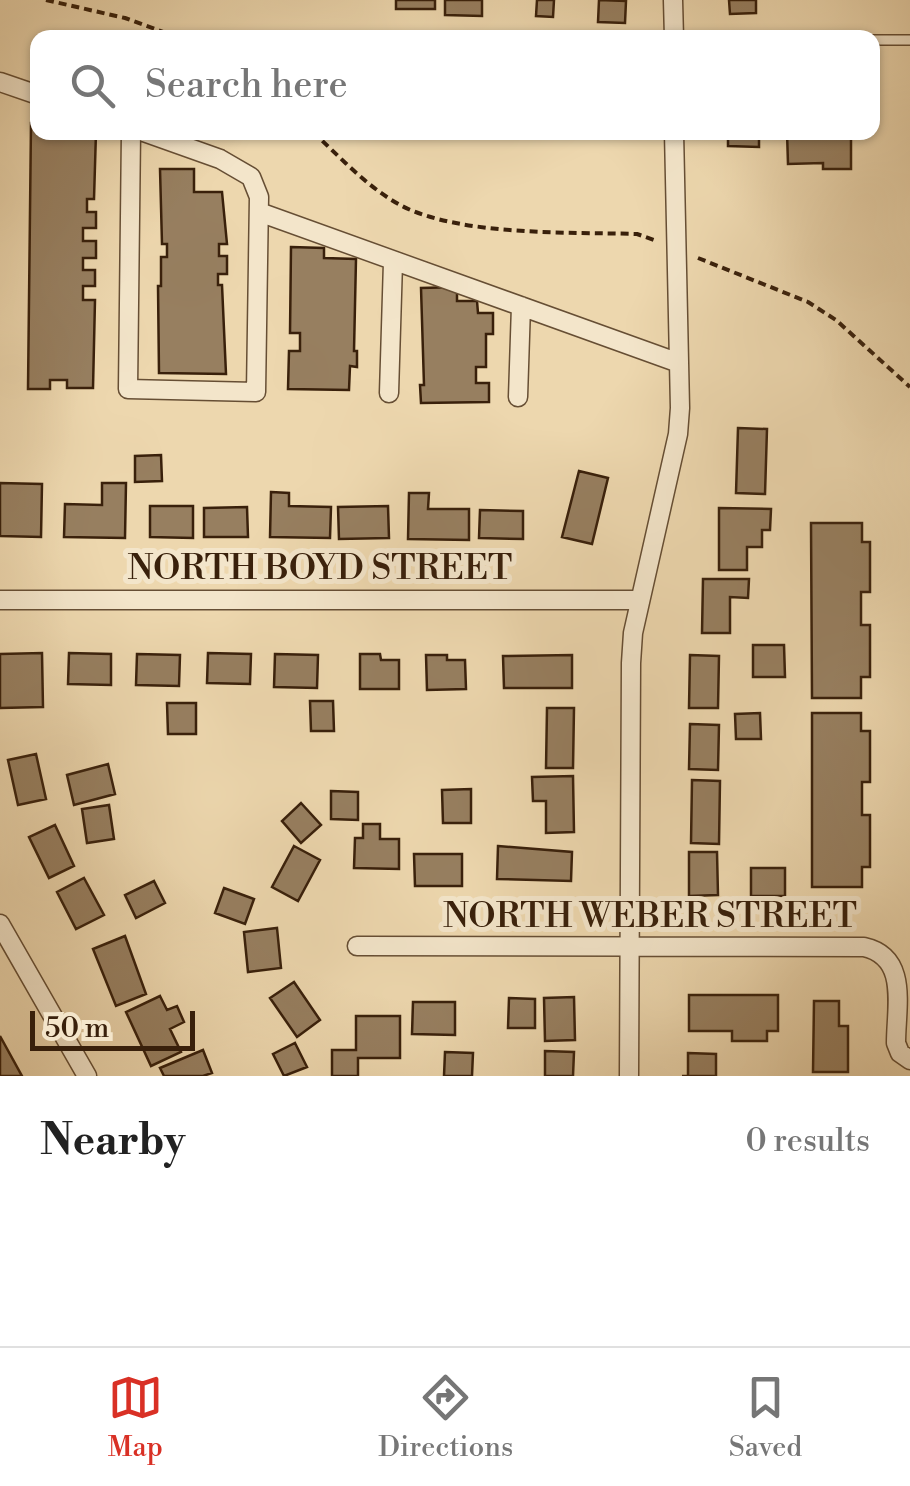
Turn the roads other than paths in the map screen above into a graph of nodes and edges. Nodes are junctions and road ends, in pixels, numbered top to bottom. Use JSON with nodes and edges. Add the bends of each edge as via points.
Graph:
{"nodes":[{"id":1,"x":673,"y":0,"type":"edge"},
{"id":2,"x":674,"y":30,"type":"edge"},
{"id":3,"x":880,"y":40,"type":"edge"},
{"id":4,"x":910,"y":40,"type":"edge"},
{"id":5,"x":0,"y":82,"type":"edge"},
{"id":6,"x":30,"y":92,"type":"edge"},
{"id":7,"x":131,"y":140,"type":"edge"},
{"id":8,"x":167,"y":140,"type":"edge"},
{"id":9,"x":674,"y":140,"type":"edge"},
{"id":10,"x":259,"y":212,"type":"junction"},
{"id":11,"x":393,"y":262,"type":"junction"},
{"id":12,"x":521,"y":306,"type":"junction"},
{"id":13,"x":679,"y":363,"type":"junction"},
{"id":14,"x":388,"y":393,"type":"dead end"},
{"id":15,"x":518,"y":397,"type":"dead end"},
{"id":16,"x":0,"y":600,"type":"edge"},
{"id":17,"x":640,"y":600,"type":"junction"},
{"id":18,"x":0,"y":924,"type":"edge"},
{"id":19,"x":629,"y":945,"type":"junction"},
{"id":20,"x":357,"y":946,"type":"dead end"},
{"id":21,"x":910,"y":1060,"type":"edge"},
{"id":22,"x":87,"y":1076,"type":"edge"},
{"id":23,"x":629,"y":1076,"type":"edge"}],
"edges":[{"from":1,"to":2,"type":"street"},
{"from":3,"to":4,"type":"lane"},
{"from":5,"to":6,"type":"street"},
{"from":7,"to":10,"type":"street","via":[[128,389],[256,392]]},
{"from":8,"to":10,"type":"street","via":[[250,177]]},
{"from":9,"to":13,"type":"street"},
{"from":10,"to":11,"type":"street"},
{"from":11,"to":12,"type":"street"},
{"from":11,"to":14,"type":"street"},
{"from":12,"to":13,"type":"street"},
{"from":12,"to":15,"type":"street"},
{"from":13,"to":17,"type":"street","via":[[678,434]]},
{"from":16,"to":17,"type":"street","name":"NORTH BOYD STREET"},
{"from":17,"to":19,"type":"street","via":[[631,663]]},
{"from":18,"to":22,"type":"street"},
{"from":19,"to":20,"type":"street","name":"NORTH WEBER STREET"},
{"from":19,"to":21,"type":"street","name":"NORTH WEBER STREET","via":[[876,950],[896,975],[896,1043]]},
{"from":19,"to":23,"type":"street"}]}
